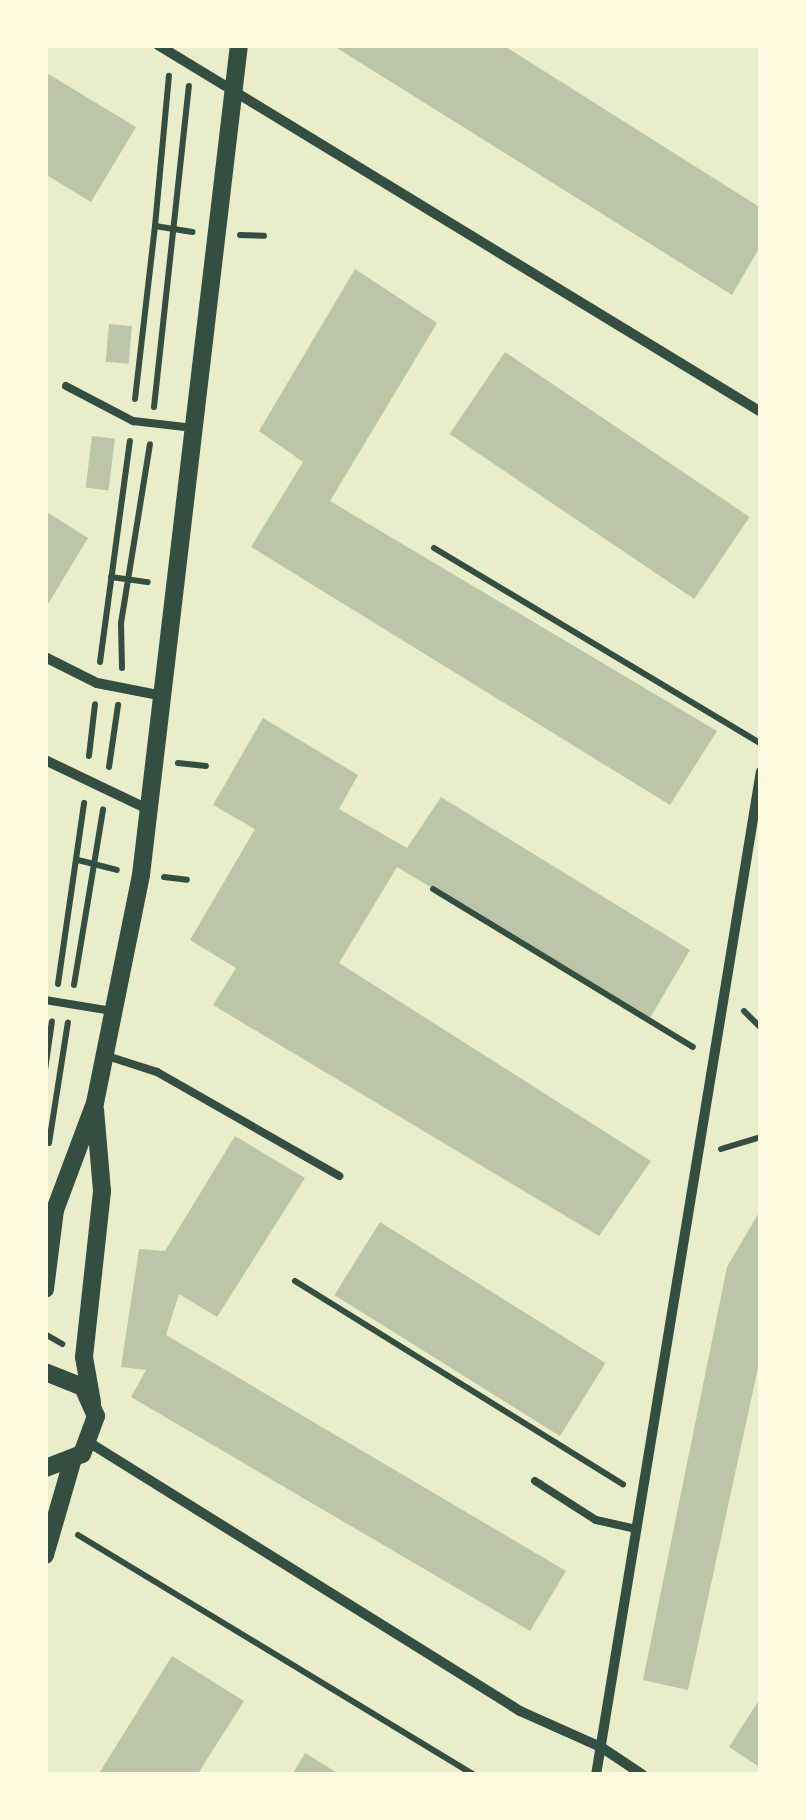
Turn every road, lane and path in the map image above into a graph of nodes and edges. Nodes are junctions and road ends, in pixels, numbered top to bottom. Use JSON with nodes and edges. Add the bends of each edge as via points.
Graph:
{"nodes":[{"id":1,"x":158,"y":45,"type":"edge"},
{"id":2,"x":239,"y":45,"type":"edge"},
{"id":3,"x":171,"y":53,"type":"junction"},
{"id":4,"x":191,"y":66,"type":"junction"},
{"id":5,"x":234,"y":91,"type":"junction"},
{"id":6,"x":155,"y":226,"type":"junction"},
{"id":7,"x":175,"y":229,"type":"junction"},
{"id":8,"x":214,"y":235,"type":"junction"},
{"id":9,"x":264,"y":236,"type":"dead end"},
{"id":10,"x":66,"y":386,"type":"dead end"},
{"id":11,"x":761,"y":412,"type":"edge"},
{"id":12,"x":133,"y":421,"type":"junction"},
{"id":13,"x":152,"y":424,"type":"junction"},
{"id":14,"x":198,"y":428,"type":"junction"},
{"id":15,"x":434,"y":548,"type":"dead end"},
{"id":16,"x":111,"y":578,"type":"junction"},
{"id":17,"x":127,"y":578,"type":"junction"},
{"id":18,"x":147,"y":594,"type":"dead end"},
{"id":19,"x":45,"y":657,"type":"edge"},
{"id":20,"x":97,"y":683,"type":"junction"},
{"id":21,"x":120,"y":690,"type":"junction"},
{"id":22,"x":164,"y":696,"type":"junction"},
{"id":23,"x":761,"y":744,"type":"edge"},
{"id":24,"x":45,"y":760,"type":"edge"},
{"id":25,"x":175,"y":762,"type":"dead end"},
{"id":26,"x":206,"y":766,"type":"dead end"},
{"id":27,"x":761,"y":771,"type":"edge"},
{"id":28,"x":86,"y":785,"type":"junction"},
{"id":29,"x":105,"y":794,"type":"junction"},
{"id":30,"x":150,"y":810,"type":"junction"},
{"id":31,"x":433,"y":889,"type":"dead end"},
{"id":32,"x":45,"y":1000,"type":"edge"},
{"id":33,"x":55,"y":1005,"type":"junction"},
{"id":34,"x":70,"y":1009,"type":"junction"},
{"id":35,"x":112,"y":1011,"type":"junction"},
{"id":36,"x":104,"y":1055,"type":"junction"},
{"id":37,"x":711,"y":1058,"type":"junction"},
{"id":38,"x":45,"y":1070,"type":"edge"},
{"id":39,"x":95,"y":1103,"type":"junction"},
{"id":40,"x":761,"y":1136,"type":"edge"},
{"id":41,"x":696,"y":1148,"type":"junction"},
{"id":42,"x":48,"y":1152,"type":"dead end"},
{"id":43,"x":338,"y":1176,"type":"dead end"},
{"id":44,"x":295,"y":1282,"type":"dead end"},
{"id":45,"x":45,"y":1289,"type":"edge"},
{"id":46,"x":45,"y":1372,"type":"edge"},
{"id":47,"x":92,"y":1402,"type":"junction"},
{"id":48,"x":90,"y":1443,"type":"junction"},
{"id":49,"x":72,"y":1462,"type":"junction"},
{"id":50,"x":45,"y":1468,"type":"edge"},
{"id":51,"x":534,"y":1482,"type":"dead end"},
{"id":52,"x":641,"y":1495,"type":"junction"},
{"id":53,"x":51,"y":1520,"type":"junction"},
{"id":54,"x":636,"y":1529,"type":"junction"},
{"id":55,"x":45,"y":1555,"type":"edge"},
{"id":56,"x":601,"y":1747,"type":"junction"},
{"id":57,"x":475,"y":1775,"type":"edge"},
{"id":58,"x":596,"y":1775,"type":"edge"},
{"id":59,"x":643,"y":1775,"type":"edge"}],
"edges":[{"from":1,"to":3,"type":"street"},
{"from":2,"to":5,"type":"street"},
{"from":3,"to":4,"type":"street"},
{"from":3,"to":6,"type":"path"},
{"from":4,"to":5,"type":"street"},
{"from":4,"to":7,"type":"path"},
{"from":5,"to":8,"type":"street"},
{"from":5,"to":11,"type":"street"},
{"from":6,"to":7,"type":"path"},
{"from":6,"to":12,"type":"path"},
{"from":7,"to":8,"type":"path"},
{"from":7,"to":13,"type":"path"},
{"from":8,"to":9,"type":"path"},
{"from":8,"to":14,"type":"street"},
{"from":10,"to":12,"type":"lane"},
{"from":12,"to":13,"type":"lane"},
{"from":12,"to":16,"type":"path"},
{"from":13,"to":14,"type":"lane"},
{"from":13,"to":17,"type":"path"},
{"from":14,"to":22,"type":"street"},
{"from":15,"to":23,"type":"path"},
{"from":16,"to":17,"type":"path"},
{"from":16,"to":20,"type":"path"},
{"from":17,"to":18,"type":"path","via":[[148,580]]},
{"from":17,"to":21,"type":"path"},
{"from":19,"to":20,"type":"street"},
{"from":20,"to":21,"type":"street"},
{"from":20,"to":28,"type":"path"},
{"from":21,"to":22,"type":"street"},
{"from":21,"to":29,"type":"path"},
{"from":22,"to":30,"type":"street"},
{"from":24,"to":28,"type":"street"},
{"from":25,"to":26,"type":"path"},
{"from":27,"to":37,"type":"street"},
{"from":28,"to":29,"type":"street"},
{"from":28,"to":33,"type":"path"},
{"from":29,"to":30,"type":"street"},
{"from":29,"to":34,"type":"path"},
{"from":30,"to":35,"type":"street"},
{"from":31,"to":37,"type":"path"},
{"from":32,"to":33,"type":"lane"},
{"from":33,"to":34,"type":"lane"},
{"from":33,"to":38,"type":"path"},
{"from":34,"to":35,"type":"lane"},
{"from":34,"to":42,"type":"path"},
{"from":35,"to":36,"type":"street"},
{"from":36,"to":39,"type":"street"},
{"from":36,"to":43,"type":"lane","via":[[157,1072]]},
{"from":37,"to":41,"type":"street"},
{"from":39,"to":45,"type":"street","via":[[54,1210]]},
{"from":39,"to":47,"type":"street","via":[[102,1191],[84,1357]]},
{"from":40,"to":41,"type":"path","via":[[728,1149]]},
{"from":41,"to":52,"type":"street"},
{"from":44,"to":52,"type":"path"},
{"from":46,"to":47,"type":"street","via":[[70,1377]]},
{"from":47,"to":48,"type":"street"},
{"from":48,"to":49,"type":"street"},
{"from":48,"to":56,"type":"street","via":[[520,1711]]},
{"from":49,"to":50,"type":"street"},
{"from":49,"to":53,"type":"street"},
{"from":51,"to":54,"type":"lane","via":[[596,1520]]},
{"from":52,"to":54,"type":"street"},
{"from":53,"to":55,"type":"street"},
{"from":53,"to":57,"type":"path"},
{"from":54,"to":56,"type":"street"},
{"from":56,"to":58,"type":"street"},
{"from":56,"to":59,"type":"street"}]}
